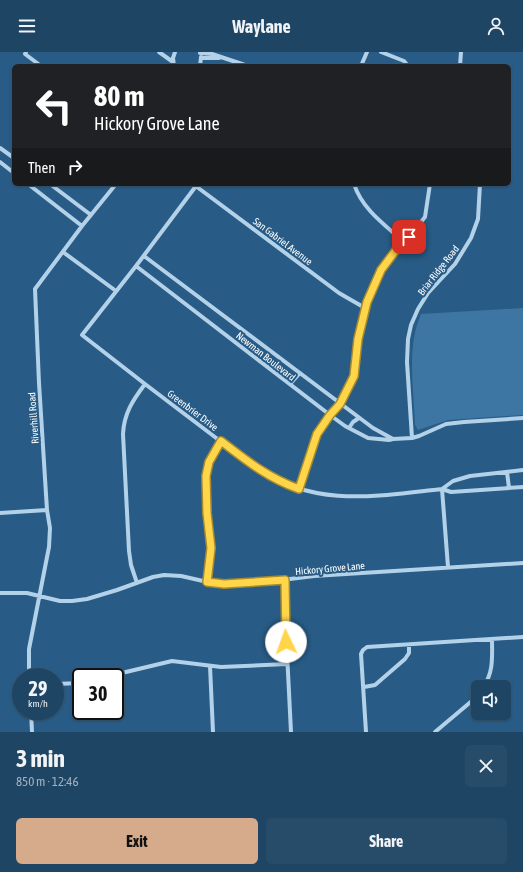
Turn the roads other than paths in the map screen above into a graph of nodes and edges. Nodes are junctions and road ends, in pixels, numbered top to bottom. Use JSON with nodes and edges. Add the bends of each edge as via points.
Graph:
{"nodes":[{"id":1,"x":158,"y":52,"type":"edge"},
{"id":2,"x":174,"y":52,"type":"edge"},
{"id":3,"x":367,"y":52,"type":"edge"},
{"id":4,"x":380,"y":52,"type":"edge"},
{"id":5,"x":461,"y":52,"type":"edge"},
{"id":6,"x":26,"y":53,"type":"edge"},
{"id":7,"x":201,"y":54,"type":"edge"},
{"id":8,"x":39,"y":64,"type":"edge"},
{"id":9,"x":174,"y":64,"type":"edge"},
{"id":10,"x":200,"y":64,"type":"edge"},
{"id":11,"x":242,"y":64,"type":"edge"},
{"id":12,"x":362,"y":64,"type":"edge"},
{"id":13,"x":406,"y":64,"type":"edge"},
{"id":14,"x":460,"y":64,"type":"edge"},
{"id":15,"x":0,"y":148,"type":"edge"},
{"id":16,"x":12,"y":157,"type":"edge"},
{"id":17,"x":0,"y":162,"type":"edge"},
{"id":18,"x":12,"y":171,"type":"edge"},
{"id":19,"x":31,"y":186,"type":"edge"},
{"id":20,"x":53,"y":186,"type":"edge"},
{"id":21,"x":114,"y":186,"type":"edge"},
{"id":22,"x":194,"y":186,"type":"edge"},
{"id":23,"x":196,"y":186,"type":"edge"},
{"id":24,"x":355,"y":186,"type":"edge"},
{"id":25,"x":430,"y":186,"type":"edge"},
{"id":26,"x":480,"y":186,"type":"edge"},
{"id":27,"x":91,"y":215,"type":"junction"},
{"id":28,"x":82,"y":226,"type":"junction"},
{"id":29,"x":404,"y":242,"type":"junction"},
{"id":30,"x":63,"y":252,"type":"junction"},
{"id":31,"x":144,"y":256,"type":"junction"},
{"id":32,"x":136,"y":266,"type":"junction"},
{"id":33,"x":116,"y":291,"type":"junction"},
{"id":34,"x":365,"y":308,"type":"junction"},
{"id":35,"x":300,"y":373,"type":"junction"},
{"id":36,"x":145,"y":384,"type":"junction"},
{"id":37,"x":290,"y":384,"type":"junction"},
{"id":38,"x":340,"y":404,"type":"junction"},
{"id":39,"x":330,"y":415,"type":"junction"},
{"id":40,"x":359,"y":418,"type":"junction"},
{"id":41,"x":523,"y":418,"type":"edge"},
{"id":42,"x":350,"y":428,"type":"junction"},
{"id":43,"x":412,"y":438,"type":"junction"},
{"id":44,"x":393,"y":439,"type":"junction"},
{"id":45,"x":221,"y":441,"type":"junction"},
{"id":46,"x":523,"y":470,"type":"edge"},
{"id":47,"x":507,"y":472,"type":"junction"},
{"id":48,"x":523,"y":487,"type":"edge"},
{"id":49,"x":509,"y":488,"type":"junction"},
{"id":50,"x":299,"y":489,"type":"junction"},
{"id":51,"x":442,"y":489,"type":"junction"},
{"id":52,"x":47,"y":510,"type":"junction"},
{"id":53,"x":0,"y":513,"type":"edge"},
{"id":54,"x":523,"y":563,"type":"edge"},
{"id":55,"x":448,"y":567,"type":"junction"},
{"id":56,"x":285,"y":580,"type":"junction"},
{"id":57,"x":207,"y":582,"type":"junction"},
{"id":58,"x":137,"y":583,"type":"junction"},
{"id":59,"x":0,"y":593,"type":"edge"},
{"id":60,"x":39,"y":596,"type":"junction"},
{"id":61,"x":523,"y":637,"type":"edge"},
{"id":62,"x":492,"y":639,"type":"junction"},
{"id":63,"x":409,"y":645,"type":"junction"},
{"id":64,"x":287,"y":664,"type":"junction"},
{"id":65,"x":210,"y":666,"type":"junction"},
{"id":66,"x":29,"y":668,"type":"edge"},
{"id":67,"x":124,"y":672,"type":"edge"},
{"id":68,"x":487,"y":680,"type":"edge"},
{"id":69,"x":364,"y":687,"type":"junction"},
{"id":70,"x":471,"y":702,"type":"edge"},
{"id":71,"x":31,"y":720,"type":"edge"},
{"id":72,"x":32,"y":732,"type":"edge"},
{"id":73,"x":213,"y":732,"type":"edge"},
{"id":74,"x":291,"y":732,"type":"edge"},
{"id":75,"x":366,"y":732,"type":"edge"},
{"id":76,"x":435,"y":732,"type":"edge"}],
"edges":[{"from":1,"to":9,"type":"street"},
{"from":2,"to":9,"type":"street"},
{"from":3,"to":12,"type":"street"},
{"from":4,"to":13,"type":"street"},
{"from":5,"to":14,"type":"street"},
{"from":6,"to":8,"type":"street"},
{"from":7,"to":10,"type":"street"},
{"from":7,"to":11,"type":"street"},
{"from":15,"to":16,"type":"street"},
{"from":17,"to":18,"type":"street"},
{"from":19,"to":28,"type":"street"},
{"from":20,"to":27,"type":"street"},
{"from":21,"to":27,"type":"street","name":"Riverhill Road"},
{"from":22,"to":31,"type":"street"},
{"from":23,"to":34,"type":"street","name":"San Gabriel Avenue","via":[[339,293]]},
{"from":24,"to":29,"type":"street","via":[[369,210]]},
{"from":25,"to":29,"type":"street","via":[[425,217]]},
{"from":26,"to":43,"type":"street","name":"Briar Ridge Road","via":[[478,219],[471,238],[455,264],[428,293],[411,325],[407,362]]},
{"from":27,"to":28,"type":"street","name":"Riverhill Road"},
{"from":28,"to":30,"type":"street","name":"Riverhill Road"},
{"from":29,"to":34,"type":"street","via":[[381,270]]},
{"from":30,"to":33,"type":"street"},
{"from":30,"to":52,"type":"street","name":"Riverhill Road","via":[[35,289]]},
{"from":31,"to":32,"type":"street"},
{"from":31,"to":35,"type":"street","name":"Newman Boulevard"},
{"from":32,"to":33,"type":"street"},
{"from":32,"to":37,"type":"street","name":"Newman Boulevard"},
{"from":33,"to":36,"type":"street","name":"Greenbrier Drive","via":[[82,334]]},
{"from":34,"to":38,"type":"street","via":[[354,376]]},
{"from":35,"to":37,"type":"street"},
{"from":35,"to":38,"type":"street","name":"Newman Boulevard"},
{"from":36,"to":45,"type":"street","name":"Greenbrier Drive"},
{"from":36,"to":58,"type":"street","via":[[129,408],[124,420],[123,434],[129,550]]},
{"from":37,"to":39,"type":"street","name":"Newman Boulevard"},
{"from":38,"to":39,"type":"street"},
{"from":38,"to":40,"type":"street","name":"Newman Boulevard"},
{"from":39,"to":42,"type":"street","name":"Newman Boulevard"},
{"from":39,"to":50,"type":"street","via":[[317,434]]},
{"from":40,"to":42,"type":"street"},
{"from":40,"to":44,"type":"street","name":"Newman Boulevard"},
{"from":41,"to":43,"type":"street","name":"Newman Boulevard","via":[[446,424]]},
{"from":42,"to":44,"type":"street","name":"Newman Boulevard","via":[[368,438]]},
{"from":43,"to":44,"type":"street","name":"Newman Boulevard"},
{"from":45,"to":50,"type":"street","name":"Greenbrier Drive","via":[[263,473]]},
{"from":45,"to":57,"type":"street","via":[[209,462],[206,476],[211,548]]},
{"from":46,"to":47,"type":"street","name":"Greenbrier Drive"},
{"from":47,"to":49,"type":"street"},
{"from":47,"to":51,"type":"street","name":"Greenbrier Drive","via":[[470,476],[453,481]]},
{"from":48,"to":49,"type":"street","name":"Greenbrier Drive"},
{"from":49,"to":51,"type":"street","name":"Greenbrier Drive","via":[[450,492]]},
{"from":50,"to":51,"type":"street","name":"Greenbrier Drive","via":[[323,495],[349,497]]},
{"from":51,"to":55,"type":"street"},
{"from":52,"to":53,"type":"street"},
{"from":52,"to":60,"type":"street","name":"Riverhill Road","via":[[50,547]]},
{"from":54,"to":55,"type":"street","name":"Hickory Grove Lane"},
{"from":55,"to":56,"type":"street","name":"Hickory Grove Lane"},
{"from":56,"to":57,"type":"street","name":"Hickory Grove Lane","via":[[224,584]]},
{"from":56,"to":64,"type":"street"},
{"from":57,"to":58,"type":"street","name":"Hickory Grove Lane","via":[[170,575],[153,577]]},
{"from":58,"to":60,"type":"street","name":"Hickory Grove Lane","via":[[78,601]]},
{"from":59,"to":60,"type":"street","name":"Hickory Grove Lane","via":[[19,592]]},
{"from":60,"to":66,"type":"street","name":"Riverhill Road","via":[[29,649]]},
{"from":61,"to":62,"type":"street"},
{"from":62,"to":63,"type":"street"},
{"from":62,"to":68,"type":"street","via":[[492,665]]},
{"from":63,"to":69,"type":"street","via":[[409,654],[405,659],[375,685]]},
{"from":63,"to":69,"type":"street","via":[[367,647],[363,650],[361,654]]},
{"from":64,"to":65,"type":"street"},
{"from":64,"to":74,"type":"street"},
{"from":65,"to":67,"type":"street","via":[[172,661]]},
{"from":65,"to":73,"type":"street"},
{"from":69,"to":75,"type":"street"},
{"from":70,"to":76,"type":"street"},
{"from":71,"to":72,"type":"street"}]}
